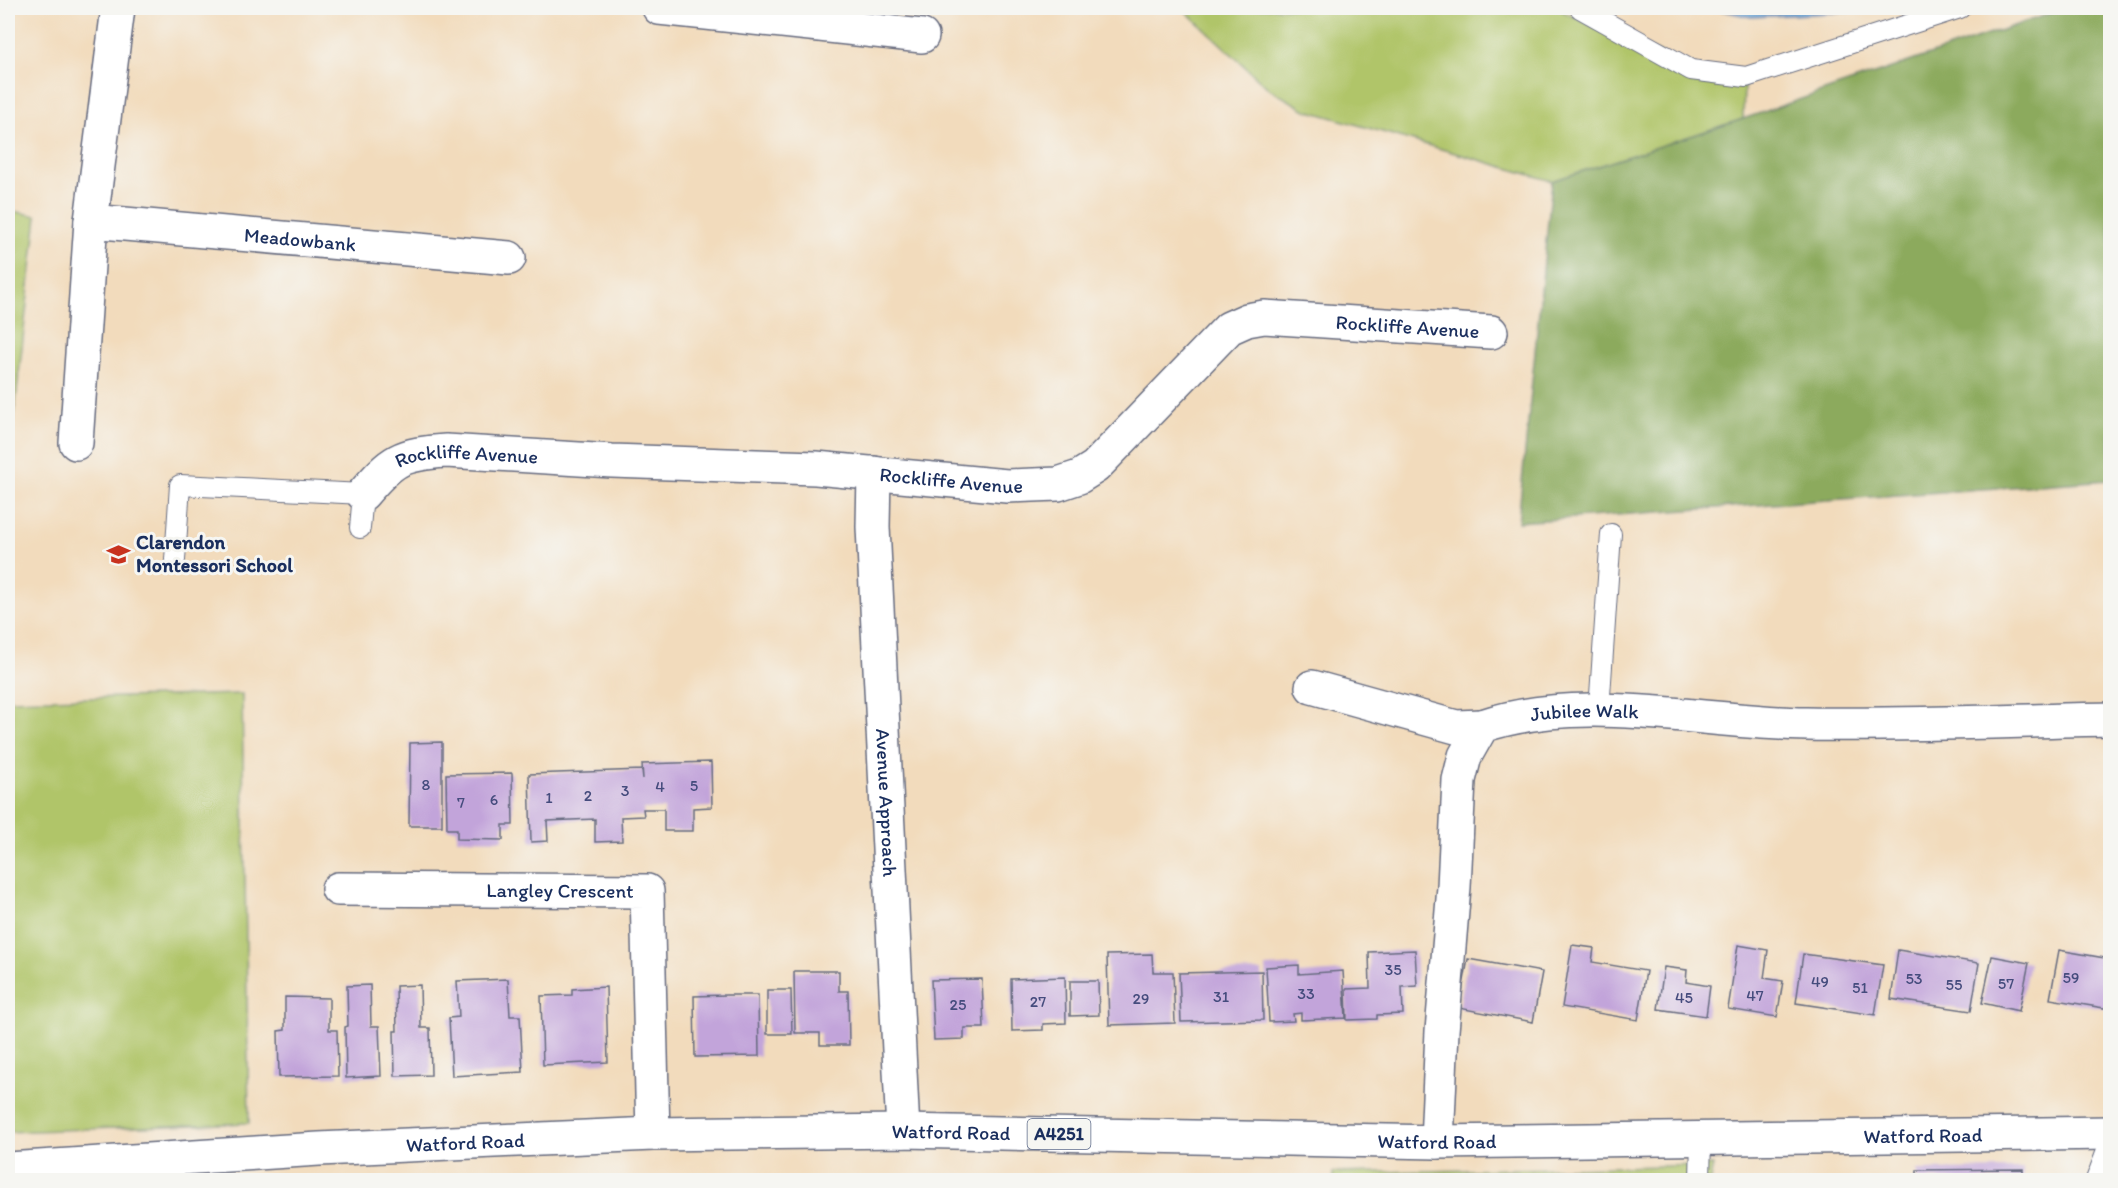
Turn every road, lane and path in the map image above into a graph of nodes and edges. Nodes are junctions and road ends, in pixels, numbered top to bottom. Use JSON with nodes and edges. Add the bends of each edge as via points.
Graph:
{"nodes":[{"id":1,"x":118,"y":8,"type":"edge"},
{"id":2,"x":659,"y":8,"type":"edge"},
{"id":3,"x":1580,"y":8,"type":"edge"},
{"id":4,"x":1960,"y":8,"type":"edge"},
{"id":5,"x":922,"y":36,"type":"dead end"},
{"id":6,"x":91,"y":221,"type":"junction"},
{"id":7,"x":509,"y":258,"type":"dead end"},
{"id":8,"x":1491,"y":332,"type":"dead end"},
{"id":9,"x":76,"y":443,"type":"dead end"},
{"id":10,"x":874,"y":473,"type":"junction"},
{"id":11,"x":363,"y":494,"type":"junction"},
{"id":12,"x":360,"y":528,"type":"dead end"},
{"id":13,"x":1611,"y":534,"type":"dead end"},
{"id":14,"x":175,"y":560,"type":"dead end"},
{"id":15,"x":1312,"y":687,"type":"dead end"},
{"id":16,"x":1599,"y":710,"type":"junction"},
{"id":17,"x":2110,"y":719,"type":"edge"},
{"id":18,"x":1482,"y":726,"type":"junction"},
{"id":19,"x":338,"y":889,"type":"dead end"},
{"id":20,"x":903,"y":1131,"type":"junction"},
{"id":21,"x":2110,"y":1133,"type":"edge"},
{"id":22,"x":653,"y":1134,"type":"junction"},
{"id":23,"x":1701,"y":1138,"type":"junction"},
{"id":24,"x":1437,"y":1142,"type":"junction"},
{"id":25,"x":2110,"y":1143,"type":"edge"},
{"id":26,"x":8,"y":1169,"type":"edge"},
{"id":27,"x":1700,"y":1180,"type":"edge"},
{"id":28,"x":2096,"y":1180,"type":"edge"}],
"edges":[{"from":1,"to":6,"type":"street"},
{"from":2,"to":5,"type":"street"},
{"from":3,"to":4,"type":"lane","via":[[1691,69],[1746,77]]},
{"from":6,"to":7,"type":"street","name":"Meadowbank"},
{"from":6,"to":9,"type":"street"},
{"from":8,"to":10,"type":"street","name":"Rockliffe Avenue","via":[[1264,316],[1229,328],[1095,466],[1079,477],[1058,484],[1007,486]]},
{"from":10,"to":11,"type":"street","name":"Rockliffe Avenue","via":[[446,451],[405,457],[385,468]]},
{"from":10,"to":20,"type":"street","name":"Avenue Approach","via":[[873,527]]},
{"from":11,"to":12,"type":"lane"},
{"from":11,"to":14,"type":"lane","via":[[180,485]]},
{"from":13,"to":16,"type":"lane"},
{"from":15,"to":18,"type":"street","name":"Jubilee Walk","via":[[1456,727]]},
{"from":16,"to":17,"type":"street","name":"Jubilee Walk","via":[[1805,724]]},
{"from":16,"to":18,"type":"street","name":"Jubilee Walk","via":[[1518,715]]},
{"from":18,"to":24,"type":"street","via":[[1465,756],[1459,780]]},
{"from":19,"to":22,"type":"street","name":"Langley Crescent","via":[[647,891]]},
{"from":20,"to":22,"type":"street","name":"Watford Road","number":"A4251"},
{"from":20,"to":24,"type":"street","name":"Watford Road","number":"A4251"},
{"from":21,"to":23,"type":"street","name":"Watford Road","number":"A4251"},
{"from":22,"to":26,"type":"street","name":"Watford Road","number":"A4251","via":[[319,1149]]},
{"from":23,"to":24,"type":"street","name":"Watford Road","number":"A4251"},
{"from":23,"to":27,"type":"lane"},
{"from":25,"to":28,"type":"lane"}]}
